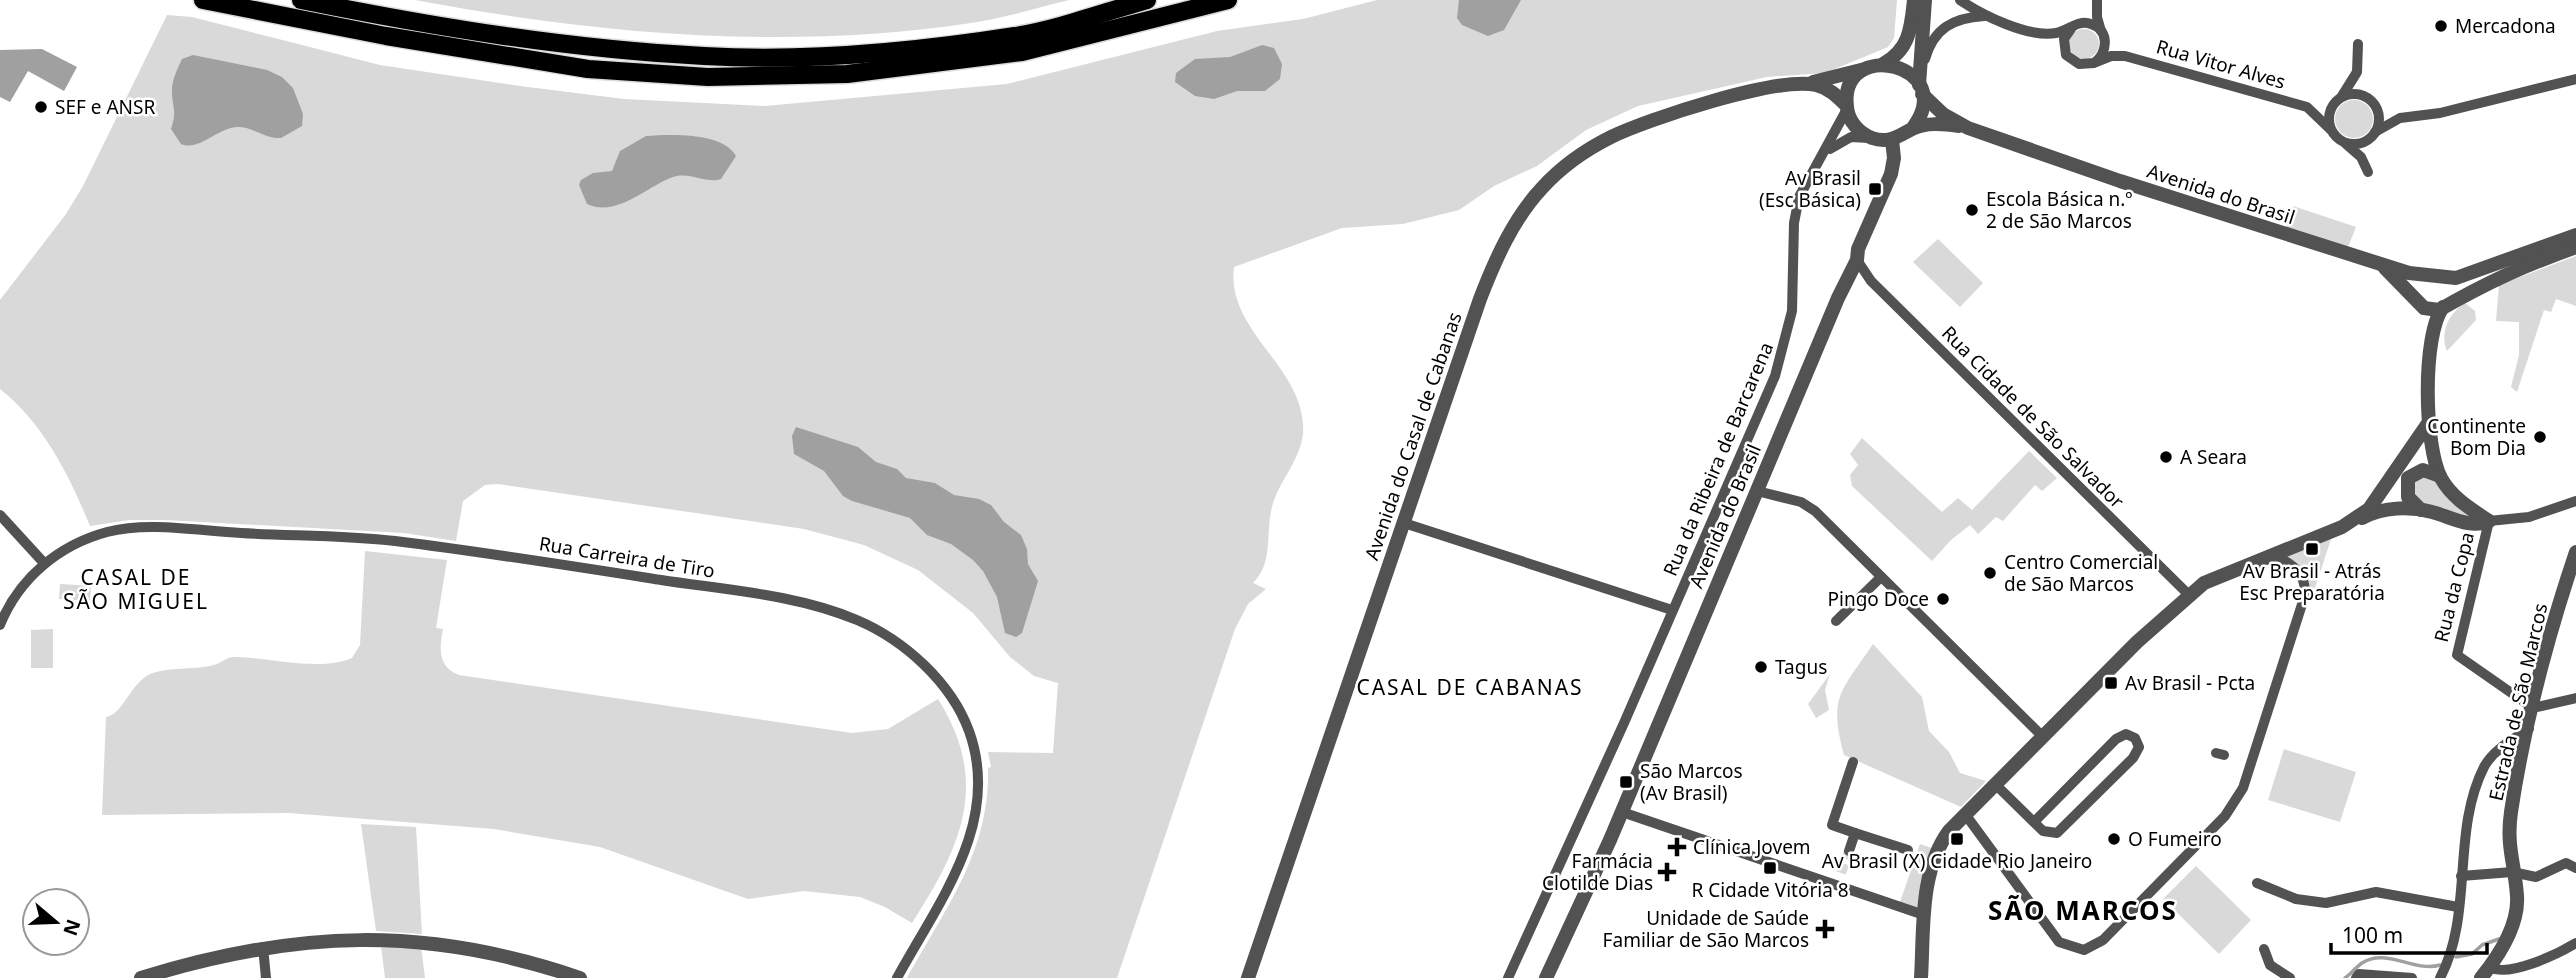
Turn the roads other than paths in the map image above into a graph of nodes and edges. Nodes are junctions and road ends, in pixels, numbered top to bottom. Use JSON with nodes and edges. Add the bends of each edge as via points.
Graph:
{"nodes":[{"id":1,"x":204,"y":0,"type":"edge"},
{"id":2,"x":301,"y":0,"type":"edge"},
{"id":3,"x":1147,"y":0,"type":"edge"},
{"id":4,"x":1228,"y":0,"type":"edge"},
{"id":5,"x":1914,"y":0,"type":"edge"},
{"id":6,"x":1925,"y":0,"type":"edge"},
{"id":7,"x":1960,"y":0,"type":"edge"},
{"id":8,"x":2096,"y":1,"type":"edge"},
{"id":9,"x":1984,"y":16,"type":"junction"},
{"id":10,"x":2076,"y":25,"type":"junction"},
{"id":11,"x":2042,"y":33,"type":"junction"},
{"id":12,"x":2103,"y":33,"type":"junction"},
{"id":13,"x":2358,"y":44,"type":"dead end"},
{"id":14,"x":2066,"y":55,"type":"junction"},
{"id":15,"x":2125,"y":56,"type":"junction"},
{"id":16,"x":2094,"y":63,"type":"junction"},
{"id":17,"x":1876,"y":65,"type":"junction"},
{"id":18,"x":2357,"y":72,"type":"junction"},
{"id":19,"x":2576,"y":79,"type":"edge"},
{"id":20,"x":1803,"y":83,"type":"junction"},
{"id":21,"x":1920,"y":85,"type":"junction"},
{"id":22,"x":2338,"y":99,"type":"junction"},
{"id":23,"x":2371,"y":101,"type":"junction"},
{"id":24,"x":1847,"y":107,"type":"junction"},
{"id":25,"x":2307,"y":107,"type":"junction"},
{"id":26,"x":2400,"y":118,"type":"junction"},
{"id":27,"x":1968,"y":128,"type":"junction"},
{"id":28,"x":1912,"y":129,"type":"junction"},
{"id":29,"x":2331,"y":130,"type":"junction"},
{"id":30,"x":2374,"y":134,"type":"junction"},
{"id":31,"x":1874,"y":139,"type":"junction"},
{"id":32,"x":1892,"y":140,"type":"junction"},
{"id":33,"x":2344,"y":143,"type":"junction"},
{"id":34,"x":1820,"y":158,"type":"junction"},
{"id":35,"x":2576,"y":235,"type":"edge"},
{"id":36,"x":2576,"y":247,"type":"edge"},
{"id":37,"x":1857,"y":260,"type":"junction"},
{"id":38,"x":2384,"y":267,"type":"junction"},
{"id":39,"x":2434,"y":276,"type":"junction"},
{"id":40,"x":2418,"y":301,"type":"junction"},
{"id":41,"x":2444,"y":307,"type":"junction"},
{"id":42,"x":2429,"y":422,"type":"junction"},
{"id":43,"x":2440,"y":476,"type":"junction"},
{"id":44,"x":1757,"y":491,"type":"junction"},
{"id":45,"x":2576,"y":501,"type":"edge"},
{"id":46,"x":2421,"y":510,"type":"junction"},
{"id":47,"x":0,"y":515,"type":"edge"},
{"id":48,"x":2489,"y":521,"type":"junction"},
{"id":49,"x":2355,"y":522,"type":"junction"},
{"id":50,"x":1404,"y":523,"type":"junction"},
{"id":51,"x":2576,"y":552,"type":"edge"},
{"id":52,"x":2273,"y":555,"type":"junction"},
{"id":53,"x":44,"y":564,"type":"junction"},
{"id":54,"x":1881,"y":577,"type":"junction"},
{"id":55,"x":2189,"y":595,"type":"junction"},
{"id":56,"x":1672,"y":610,"type":"junction"},
{"id":57,"x":1836,"y":621,"type":"dead end"},
{"id":58,"x":0,"y":625,"type":"edge"},
{"id":59,"x":2576,"y":698,"type":"edge"},
{"id":60,"x":2533,"y":708,"type":"junction"},
{"id":61,"x":2529,"y":729,"type":"junction"},
{"id":62,"x":2041,"y":735,"type":"junction"},
{"id":63,"x":1853,"y":762,"type":"dead end"},
{"id":64,"x":1995,"y":784,"type":"junction"},
{"id":65,"x":1622,"y":812,"type":"junction"},
{"id":66,"x":1965,"y":814,"type":"junction"},
{"id":67,"x":2034,"y":822,"type":"junction"},
{"id":68,"x":1855,"y":833,"type":"junction"},
{"id":69,"x":1908,"y":850,"type":"dead end"},
{"id":70,"x":1849,"y":851,"type":"tunnel mouth"},
{"id":71,"x":2576,"y":868,"type":"edge"},
{"id":72,"x":2512,"y":872,"type":"junction"},
{"id":73,"x":1841,"y":873,"type":"tunnel mouth"},
{"id":74,"x":2461,"y":876,"type":"junction"},
{"id":75,"x":2257,"y":883,"type":"dead end"},
{"id":76,"x":1837,"y":885,"type":"junction"},
{"id":77,"x":2458,"y":906,"type":"junction"},
{"id":78,"x":1924,"y":915,"type":"junction"},
{"id":79,"x":2576,"y":943,"type":"edge"},
{"id":80,"x":263,"y":947,"type":"junction"},
{"id":81,"x":2264,"y":949,"type":"dead end"},
{"id":82,"x":2485,"y":973,"type":"edge"},
{"id":83,"x":2391,"y":977,"type":"edge"},
{"id":84,"x":141,"y":978,"type":"edge"},
{"id":85,"x":266,"y":978,"type":"edge"},
{"id":86,"x":580,"y":978,"type":"edge"},
{"id":87,"x":897,"y":978,"type":"edge"},
{"id":88,"x":1248,"y":978,"type":"edge"},
{"id":89,"x":1508,"y":978,"type":"edge"},
{"id":90,"x":1546,"y":978,"type":"edge"},
{"id":91,"x":1921,"y":978,"type":"edge"},
{"id":92,"x":2290,"y":978,"type":"edge"},
{"id":93,"x":2356,"y":978,"type":"edge"},
{"id":94,"x":2412,"y":978,"type":"edge"},
{"id":95,"x":2440,"y":978,"type":"edge"}],
"edges":[{"from":1,"to":4,"type":"main road","via":[[588,69],[708,77],[846,74],[1022,52]]},
{"from":2,"to":3,"type":"main road","via":[[589,48],[720,57],[841,56],[1017,35]]},
{"from":5,"to":17,"type":"street","via":[[1907,42],[1894,57]]},
{"from":6,"to":21,"type":"street"},
{"from":7,"to":9,"type":"street","name":"Rua Vitor Alves"},
{"from":8,"to":10,"type":"street"},
{"from":8,"to":12,"type":"street"},
{"from":9,"to":11,"type":"street","name":"Rua Vitor Alves"},
{"from":9,"to":21,"type":"street","via":[[1961,19],[1940,30],[1927,50]]},
{"from":10,"to":11,"type":"street","name":"Rua Vitor Alves","via":[[2058,33]]},
{"from":10,"to":12,"type":"street","name":"Rua Vitor Alves","via":[[2091,24]]},
{"from":10,"to":14,"type":"street","via":[[2064,39]]},
{"from":11,"to":14,"type":"street","name":"Rua Vitor Alves"},
{"from":12,"to":15,"type":"street","name":"Rua Vitor Alves"},
{"from":12,"to":16,"type":"street","via":[[2104,51]]},
{"from":13,"to":18,"type":"street"},
{"from":14,"to":16,"type":"street","name":"Rua Vitor Alves","via":[[2079,64]]},
{"from":15,"to":16,"type":"street","name":"Rua Vitor Alves"},
{"from":15,"to":25,"type":"street","name":"Rua Vitor Alves"},
{"from":17,"to":20,"type":"street","name":"Avenida do Casal de Cabanas"},
{"from":17,"to":21,"type":"street","via":[[1904,69]]},
{"from":17,"to":24,"type":"street","via":[[1852,83]]},
{"from":18,"to":22,"type":"street"},
{"from":18,"to":23,"type":"street"},
{"from":19,"to":26,"type":"street","via":[[2440,113]]},
{"from":20,"to":24,"type":"street","name":"Avenida do Casal de Cabanas","via":[[1826,88]]},
{"from":20,"to":50,"type":"street","name":"Avenida do Casal de Cabanas","via":[[1764,87],[1625,131],[1578,156],[1542,188],[1512,229],[1490,272]]},
{"from":21,"to":27,"type":"street","name":"Avenida do Brasil","via":[[1943,114]]},
{"from":21,"to":28,"type":"street","via":[[1922,113]]},
{"from":22,"to":23,"type":"street","name":"Rua Vitor Alves","via":[[2357,94]]},
{"from":22,"to":25,"type":"street","name":"Rua Vitor Alves"},
{"from":22,"to":29,"type":"street","via":[[2329,112]]},
{"from":23,"to":26,"type":"street","name":"Rua Vitor Alves"},
{"from":23,"to":30,"type":"street","via":[[2378,114]]},
{"from":24,"to":31,"type":"street","via":[[1853,124]]},
{"from":24,"to":34,"type":"street","name":"Rua da Ribeira de Barcarena"},
{"from":25,"to":29,"type":"street","name":"Rua Vitor Alves"},
{"from":26,"to":30,"type":"street"},
{"from":27,"to":28,"type":"street","name":"Avenida do Brasil","via":[[1937,124]]},
{"from":27,"to":38,"type":"street","name":"Avenida do Brasil"},
{"from":28,"to":32,"type":"street","name":"Avenida do Brasil"},
{"from":29,"to":33,"type":"street","name":"Rua Vitor Alves"},
{"from":30,"to":33,"type":"street","via":[[2362,143]]},
{"from":30,"to":33,"type":"street","name":"Rua Vitor Alves","via":[[2367,169]]},
{"from":31,"to":32,"type":"street"},
{"from":31,"to":34,"type":"street","name":"Rua da Ribeira de Barcarena","via":[[1844,139]]},
{"from":32,"to":37,"type":"street","name":"Avenida do Brasil","via":[[1891,174]]},
{"from":34,"to":56,"type":"street","name":"Rua da Ribeira de Barcarena","via":[[1797,209],[1794,298],[1781,358]]},
{"from":35,"to":39,"type":"street","via":[[2468,275]]},
{"from":36,"to":41,"type":"street","via":[[2510,271]]},
{"from":37,"to":44,"type":"street","name":"Avenida do Brasil"},
{"from":37,"to":55,"type":"street","name":"Rua Cidade de São Salvador","via":[[1881,291]]},
{"from":38,"to":39,"type":"street","name":"Avenida do Brasil"},
{"from":38,"to":40,"type":"street"},
{"from":39,"to":40,"type":"street","via":[[2418,284]]},
{"from":39,"to":41,"type":"street","via":[[2450,288],[2450,300]]},
{"from":40,"to":41,"type":"street","via":[[2430,310]]},
{"from":41,"to":42,"type":"street","via":[[2430,339]]},
{"from":42,"to":43,"type":"street","name":"Rua da Copa"},
{"from":42,"to":49,"type":"street","via":[[2369,509]]},
{"from":43,"to":46,"type":"street","via":[[2423,470],[2408,478],[2408,497]]},
{"from":43,"to":48,"type":"street","name":"Rua da Copa","via":[[2462,503]]},
{"from":44,"to":54,"type":"street","via":[[1809,507]]},
{"from":44,"to":65,"type":"street","name":"Avenida do Brasil"},
{"from":45,"to":48,"type":"street","name":"Rua da Copa","via":[[2529,517]]},
{"from":46,"to":48,"type":"street","name":"Rua da Copa","via":[[2471,524]]},
{"from":46,"to":49,"type":"street","name":"Rua da Copa","via":[[2380,510]]},
{"from":47,"to":53,"type":"street"},
{"from":48,"to":60,"type":"street","name":"Rua da Copa","via":[[2457,655]]},
{"from":49,"to":52,"type":"street"},
{"from":50,"to":56,"type":"street"},
{"from":50,"to":88,"type":"street","name":"Avenida do Casal de Cabanas"},
{"from":51,"to":60,"type":"street","name":"Estrada de São Marcos"},
{"from":52,"to":55,"type":"street","via":[[2204,583]]},
{"from":52,"to":66,"type":"street","via":[[2300,573],[2305,595],[2243,788],[2219,822],[2103,940],[2084,950],[2059,942]]},
{"from":53,"to":58,"type":"street","name":"Rua Carreira de Tiro","via":[[13,598]]},
{"from":53,"to":87,"type":"street","name":"Rua Carreira de Tiro","via":[[82,540],[132,528],[376,539],[794,601],[859,621],[905,649],[945,688],[969,731],[979,770],[979,804],[971,840]]},
{"from":54,"to":57,"type":"street"},
{"from":54,"to":62,"type":"street"},
{"from":55,"to":62,"type":"street"},
{"from":56,"to":89,"type":"street","name":"Rua da Ribeira de Barcarena"},
{"from":59,"to":60,"type":"street"},
{"from":60,"to":61,"type":"street","name":"Estrada de São Marcos"},
{"from":61,"to":72,"type":"street","name":"Estrada de São Marcos","via":[[2511,812],[2508,849]]},
{"from":61,"to":74,"type":"street","via":[[2499,749],[2484,767],[2468,821]]},
{"from":62,"to":64,"type":"street"},
{"from":63,"to":68,"type":"street","via":[[1832,825]]},
{"from":64,"to":66,"type":"street"},
{"from":64,"to":67,"type":"street"},
{"from":65,"to":76,"type":"street"},
{"from":65,"to":90,"type":"street","name":"Avenida do Brasil"},
{"from":66,"to":78,"type":"street","via":[[1935,856]]},
{"from":67,"to":67,"type":"street","via":[[2048,834],[2061,830],[2133,758],[2138,747],[2135,738],[2126,734],[2116,739]]},
{"from":68,"to":69,"type":"street"},
{"from":68,"to":70,"type":"street"},
{"from":71,"to":72,"type":"street","via":[[2566,863],[2536,877]]},
{"from":72,"to":74,"type":"street"},
{"from":72,"to":82,"type":"street","name":"Estrada de São Marcos","via":[[2515,912],[2500,951]]},
{"from":73,"to":76,"type":"street"},
{"from":74,"to":77,"type":"street"},
{"from":75,"to":77,"type":"street","via":[[2296,899],[2326,903],[2375,892]]},
{"from":76,"to":78,"type":"street"},
{"from":77,"to":95,"type":"street","via":[[2453,947]]},
{"from":78,"to":91,"type":"street"},
{"from":79,"to":82,"type":"street","via":[[2526,966]]},
{"from":80,"to":84,"type":"street"},
{"from":80,"to":85,"type":"street"},
{"from":80,"to":86,"type":"street","via":[[330,940],[423,942],[508,956]]},
{"from":81,"to":92,"type":"street","via":[[2270,965]]},
{"from":83,"to":93,"type":"street","via":[[2359,974]]},
{"from":83,"to":94,"type":"street"}]}
